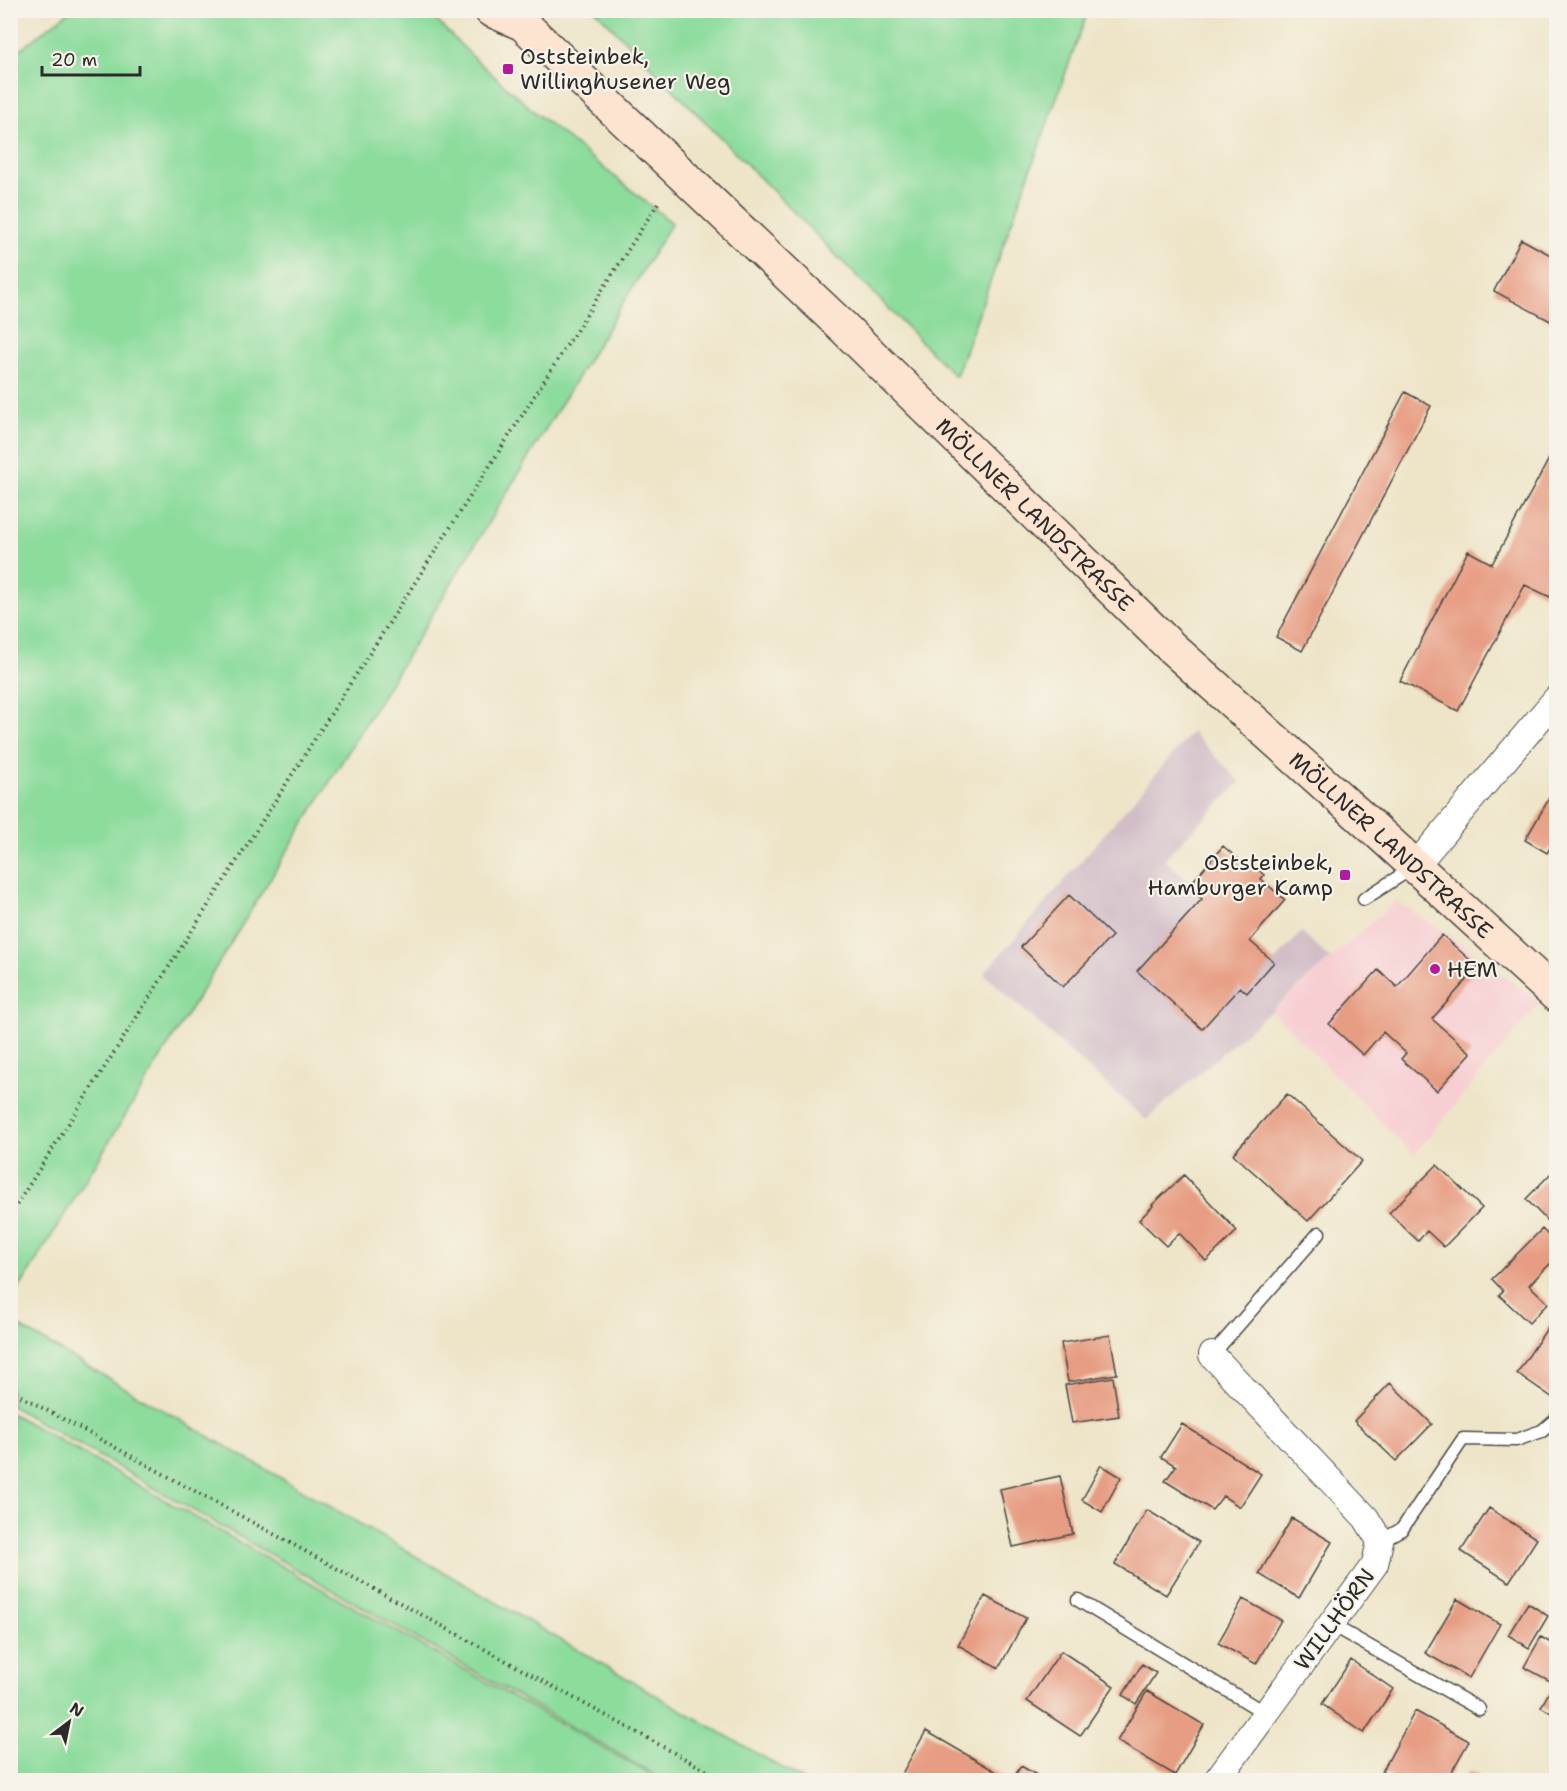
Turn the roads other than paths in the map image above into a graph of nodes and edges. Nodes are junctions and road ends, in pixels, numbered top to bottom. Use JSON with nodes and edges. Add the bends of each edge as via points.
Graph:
{"nodes":[{"id":1,"x":491,"y":10,"type":"edge"},
{"id":2,"x":520,"y":17,"type":"edge"},
{"id":3,"x":1557,"y":699,"type":"edge"},
{"id":4,"x":1415,"y":866,"type":"junction"},
{"id":5,"x":1364,"y":899,"type":"dead end"},
{"id":6,"x":1557,"y":995,"type":"edge"},
{"id":7,"x":1318,"y":1233,"type":"dead end"},
{"id":8,"x":1212,"y":1355,"type":"joint"},
{"id":9,"x":1556,"y":1419,"type":"edge"},
{"id":10,"x":1380,"y":1541,"type":"junction"},
{"id":11,"x":1078,"y":1600,"type":"dead end"},
{"id":12,"x":1330,"y":1624,"type":"junction"},
{"id":13,"x":1479,"y":1709,"type":"dead end"},
{"id":14,"x":1265,"y":1713,"type":"junction"},
{"id":15,"x":1217,"y":1780,"type":"edge"}],
"edges":[{"from":1,"to":2,"type":"main road","name":"MÖLLNER LANDSTRASSE"},
{"from":2,"to":4,"type":"main road","name":"MÖLLNER LANDSTRASSE","via":[[1171,647]]},
{"from":3,"to":4,"type":"street"},
{"from":4,"to":5,"type":"lane"},
{"from":4,"to":6,"type":"main road","name":"MÖLLNER LANDSTRASSE"},
{"from":7,"to":8,"type":"lane"},
{"from":8,"to":10,"type":"street","name":"WILLHÖRN","via":[[1366,1518]]},
{"from":9,"to":10,"type":"lane","via":[[1542,1431],[1516,1440],[1463,1439],[1402,1529]]},
{"from":10,"to":12,"type":"street","name":"WILLHÖRN","via":[[1375,1564]]},
{"from":11,"to":14,"type":"lane"},
{"from":12,"to":13,"type":"lane"},
{"from":12,"to":14,"type":"street","name":"WILLHÖRN"},
{"from":14,"to":15,"type":"street","name":"WILLHÖRN"}]}
